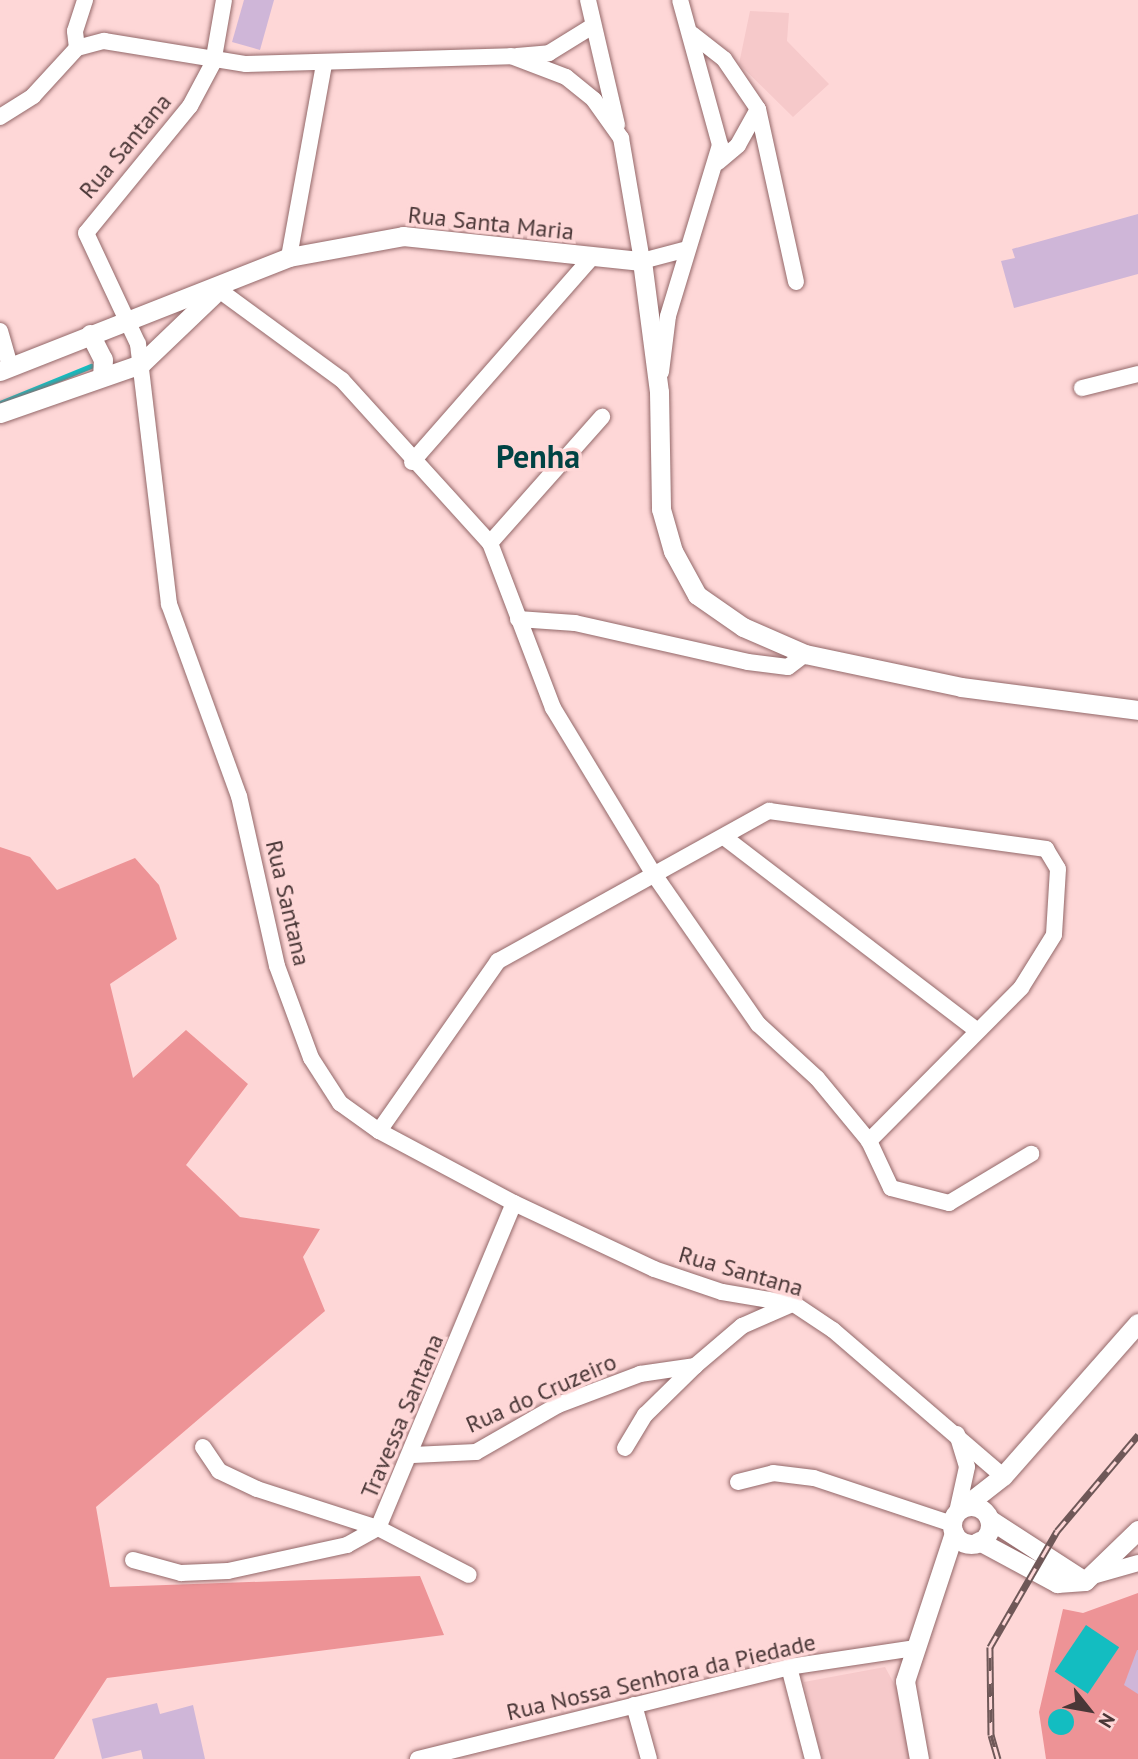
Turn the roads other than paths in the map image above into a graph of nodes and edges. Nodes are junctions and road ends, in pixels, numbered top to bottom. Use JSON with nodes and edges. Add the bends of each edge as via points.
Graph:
{"nodes":[{"id":1,"x":85,"y":0,"type":"edge"},
{"id":2,"x":224,"y":0,"type":"edge"},
{"id":3,"x":588,"y":0,"type":"edge"},
{"id":4,"x":680,"y":0,"type":"edge"},
{"id":5,"x":591,"y":27,"type":"junction"},
{"id":6,"x":692,"y":34,"type":"junction"},
{"id":7,"x":77,"y":48,"type":"junction"},
{"id":8,"x":511,"y":56,"type":"junction"},
{"id":9,"x":213,"y":63,"type":"junction"},
{"id":10,"x":324,"y":65,"type":"junction"},
{"id":11,"x":758,"y":109,"type":"junction"},
{"id":12,"x":0,"y":117,"type":"edge"},
{"id":13,"x":621,"y":138,"type":"junction"},
{"id":14,"x":718,"y":162,"type":"junction"},
{"id":15,"x":687,"y":248,"type":"junction"},
{"id":16,"x":289,"y":257,"type":"junction"},
{"id":17,"x":592,"y":257,"type":"junction"},
{"id":18,"x":642,"y":261,"type":"junction"},
{"id":19,"x":796,"y":282,"type":"dead end"},
{"id":20,"x":219,"y":290,"type":"junction"},
{"id":21,"x":128,"y":321,"type":"junction"},
{"id":22,"x":0,"y":331,"type":"edge"},
{"id":23,"x":90,"y":334,"type":"junction"},
{"id":24,"x":141,"y":364,"type":"junction"},
{"id":25,"x":5,"y":369,"type":"edge"},
{"id":26,"x":1138,"y":374,"type":"edge"},
{"id":27,"x":102,"y":376,"type":"junction"},
{"id":28,"x":1082,"y":388,"type":"dead end"},
{"id":29,"x":659,"y":392,"type":"junction"},
{"id":30,"x":0,"y":413,"type":"edge"},
{"id":31,"x":603,"y":417,"type":"dead end"},
{"id":32,"x":412,"y":462,"type":"junction"},
{"id":33,"x":490,"y":543,"type":"junction"},
{"id":34,"x":518,"y":619,"type":"junction"},
{"id":35,"x":805,"y":654,"type":"junction"},
{"id":36,"x":1138,"y":710,"type":"edge"},
{"id":37,"x":724,"y":837,"type":"junction"},
{"id":38,"x":653,"y":873,"type":"junction"},
{"id":39,"x":975,"y":1029,"type":"junction"},
{"id":40,"x":379,"y":1131,"type":"junction"},
{"id":41,"x":869,"y":1141,"type":"junction"},
{"id":42,"x":1031,"y":1154,"type":"dead end"},
{"id":43,"x":514,"y":1203,"type":"junction"},
{"id":44,"x":794,"y":1304,"type":"junction"},
{"id":45,"x":1138,"y":1323,"type":"edge"},
{"id":46,"x":695,"y":1366,"type":"junction"},
{"id":47,"x":957,"y":1434,"type":"junction"},
{"id":48,"x":203,"y":1447,"type":"dead end"},
{"id":49,"x":625,"y":1448,"type":"dead end"},
{"id":50,"x":413,"y":1455,"type":"junction"},
{"id":51,"x":1003,"y":1476,"type":"junction"},
{"id":52,"x":738,"y":1482,"type":"dead end"},
{"id":53,"x":987,"y":1516,"type":"junction"},
{"id":54,"x":962,"y":1527,"type":"junction"},
{"id":55,"x":378,"y":1528,"type":"junction"},
{"id":56,"x":1138,"y":1530,"type":"edge"},
{"id":57,"x":133,"y":1560,"type":"dead end"},
{"id":58,"x":1138,"y":1563,"type":"edge"},
{"id":59,"x":469,"y":1574,"type":"dead end"},
{"id":60,"x":1090,"y":1578,"type":"junction"},
{"id":61,"x":915,"y":1648,"type":"junction"},
{"id":62,"x":789,"y":1667,"type":"junction"},
{"id":63,"x":634,"y":1705,"type":"junction"},
{"id":64,"x":486,"y":1742,"type":"junction"},
{"id":65,"x":418,"y":1759,"type":"edge"},
{"id":66,"x":491,"y":1759,"type":"edge"},
{"id":67,"x":649,"y":1759,"type":"edge"},
{"id":68,"x":813,"y":1759,"type":"edge"},
{"id":69,"x":919,"y":1759,"type":"edge"}],
"edges":[{"from":1,"to":7,"type":"street","via":[[75,31]]},
{"from":2,"to":9,"type":"street"},
{"from":3,"to":5,"type":"street"},
{"from":4,"to":6,"type":"street"},
{"from":5,"to":8,"type":"street","via":[[549,52]]},
{"from":5,"to":13,"type":"street"},
{"from":6,"to":11,"type":"street","via":[[724,59]]},
{"from":6,"to":14,"type":"street","via":[[711,100]]},
{"from":7,"to":9,"type":"street","via":[[104,41]]},
{"from":7,"to":12,"type":"street","via":[[33,96]]},
{"from":8,"to":10,"type":"street"},
{"from":8,"to":13,"type":"street","via":[[566,77],[594,100]]},
{"from":9,"to":10,"type":"street"},
{"from":9,"to":21,"type":"street","name":"Rua Santana","via":[[190,106],[86,233]]},
{"from":10,"to":16,"type":"street"},
{"from":11,"to":14,"type":"street","via":[[738,145]]},
{"from":11,"to":19,"type":"street"},
{"from":13,"to":18,"type":"street"},
{"from":14,"to":15,"type":"street"},
{"from":15,"to":18,"type":"street"},
{"from":15,"to":29,"type":"street","via":[[668,316]]},
{"from":16,"to":17,"type":"main road","name":"Rua Santa Maria","via":[[403,236]]},
{"from":16,"to":20,"type":"main road","name":"Rua Santa Maria"},
{"from":17,"to":18,"type":"main road","name":"Rua Santa Maria"},
{"from":17,"to":32,"type":"street"},
{"from":18,"to":29,"type":"main road"},
{"from":20,"to":21,"type":"main road"},
{"from":20,"to":24,"type":"main road"},
{"from":20,"to":32,"type":"street","via":[[342,380]]},
{"from":21,"to":23,"type":"main road"},
{"from":21,"to":24,"type":"street","name":"Rua Santana"},
{"from":22,"to":25,"type":"street"},
{"from":23,"to":25,"type":"main road"},
{"from":23,"to":27,"type":"main road","via":[[103,359]]},
{"from":24,"to":27,"type":"main road"},
{"from":24,"to":40,"type":"street","name":"Rua Santana","via":[[169,604],[239,796],[277,966],[311,1058],[340,1103]]},
{"from":26,"to":28,"type":"street"},
{"from":27,"to":30,"type":"main road"},
{"from":29,"to":35,"type":"main road","via":[[661,509],[673,551],[697,595],[743,627]]},
{"from":31,"to":33,"type":"street"},
{"from":32,"to":33,"type":"street"},
{"from":33,"to":34,"type":"street"},
{"from":34,"to":35,"type":"street","via":[[575,622],[788,667]]},
{"from":34,"to":38,"type":"street","via":[[553,708]]},
{"from":35,"to":36,"type":"main road","via":[[961,687]]},
{"from":37,"to":38,"type":"street"},
{"from":37,"to":39,"type":"street"},
{"from":37,"to":39,"type":"street","via":[[769,811],[1046,849],[1058,869],[1054,935],[1021,988]]},
{"from":38,"to":40,"type":"street","via":[[498,961]]},
{"from":38,"to":41,"type":"street","via":[[758,1024]]},
{"from":39,"to":41,"type":"street"},
{"from":40,"to":43,"type":"street","name":"Rua Santana"},
{"from":41,"to":42,"type":"street","via":[[891,1188],[949,1203]]},
{"from":43,"to":44,"type":"street","name":"Rua Santana","via":[[654,1269],[722,1292]]},
{"from":43,"to":50,"type":"street","name":"Travessa Santana"},
{"from":44,"to":46,"type":"street","via":[[742,1326]]},
{"from":44,"to":47,"type":"street","name":"Rua Santana"},
{"from":45,"to":51,"type":"main road"},
{"from":46,"to":49,"type":"street","via":[[645,1415]]},
{"from":46,"to":50,"type":"street","name":"Rua do Cruzeiro","via":[[640,1374],[558,1405],[477,1452]]},
{"from":47,"to":51,"type":"street","name":"Rua Santana"},
{"from":47,"to":54,"type":"street","via":[[967,1467]]},
{"from":48,"to":55,"type":"street","via":[[219,1471],[257,1489]]},
{"from":50,"to":55,"type":"street","name":"Travessa Santana"},
{"from":51,"to":53,"type":"main road"},
{"from":51,"to":54,"type":"main road"},
{"from":52,"to":54,"type":"street","via":[[773,1473],[814,1478]]},
{"from":53,"to":54,"type":"main road"},
{"from":53,"to":54,"type":"main road"},
{"from":53,"to":60,"type":"main road"},
{"from":54,"to":60,"type":"main road","via":[[1057,1583]]},
{"from":54,"to":61,"type":"main road"},
{"from":55,"to":57,"type":"street","name":"Travessa Santana","via":[[347,1545],[228,1571],[181,1573]]},
{"from":55,"to":59,"type":"street"},
{"from":56,"to":60,"type":"main road"},
{"from":58,"to":60,"type":"street","via":[[1113,1575]]},
{"from":61,"to":62,"type":"street","name":"Rua Nossa Senhora da Piedade"},
{"from":61,"to":69,"type":"main road","via":[[905,1681]]},
{"from":62,"to":63,"type":"street","name":"Rua Nossa Senhora da Piedade"},
{"from":62,"to":68,"type":"street"},
{"from":63,"to":64,"type":"street","name":"Rua Nossa Senhora da Piedade"},
{"from":63,"to":67,"type":"street"},
{"from":64,"to":65,"type":"street","name":"Rua Nossa Senhora da Piedade"},
{"from":64,"to":66,"type":"street"}]}
